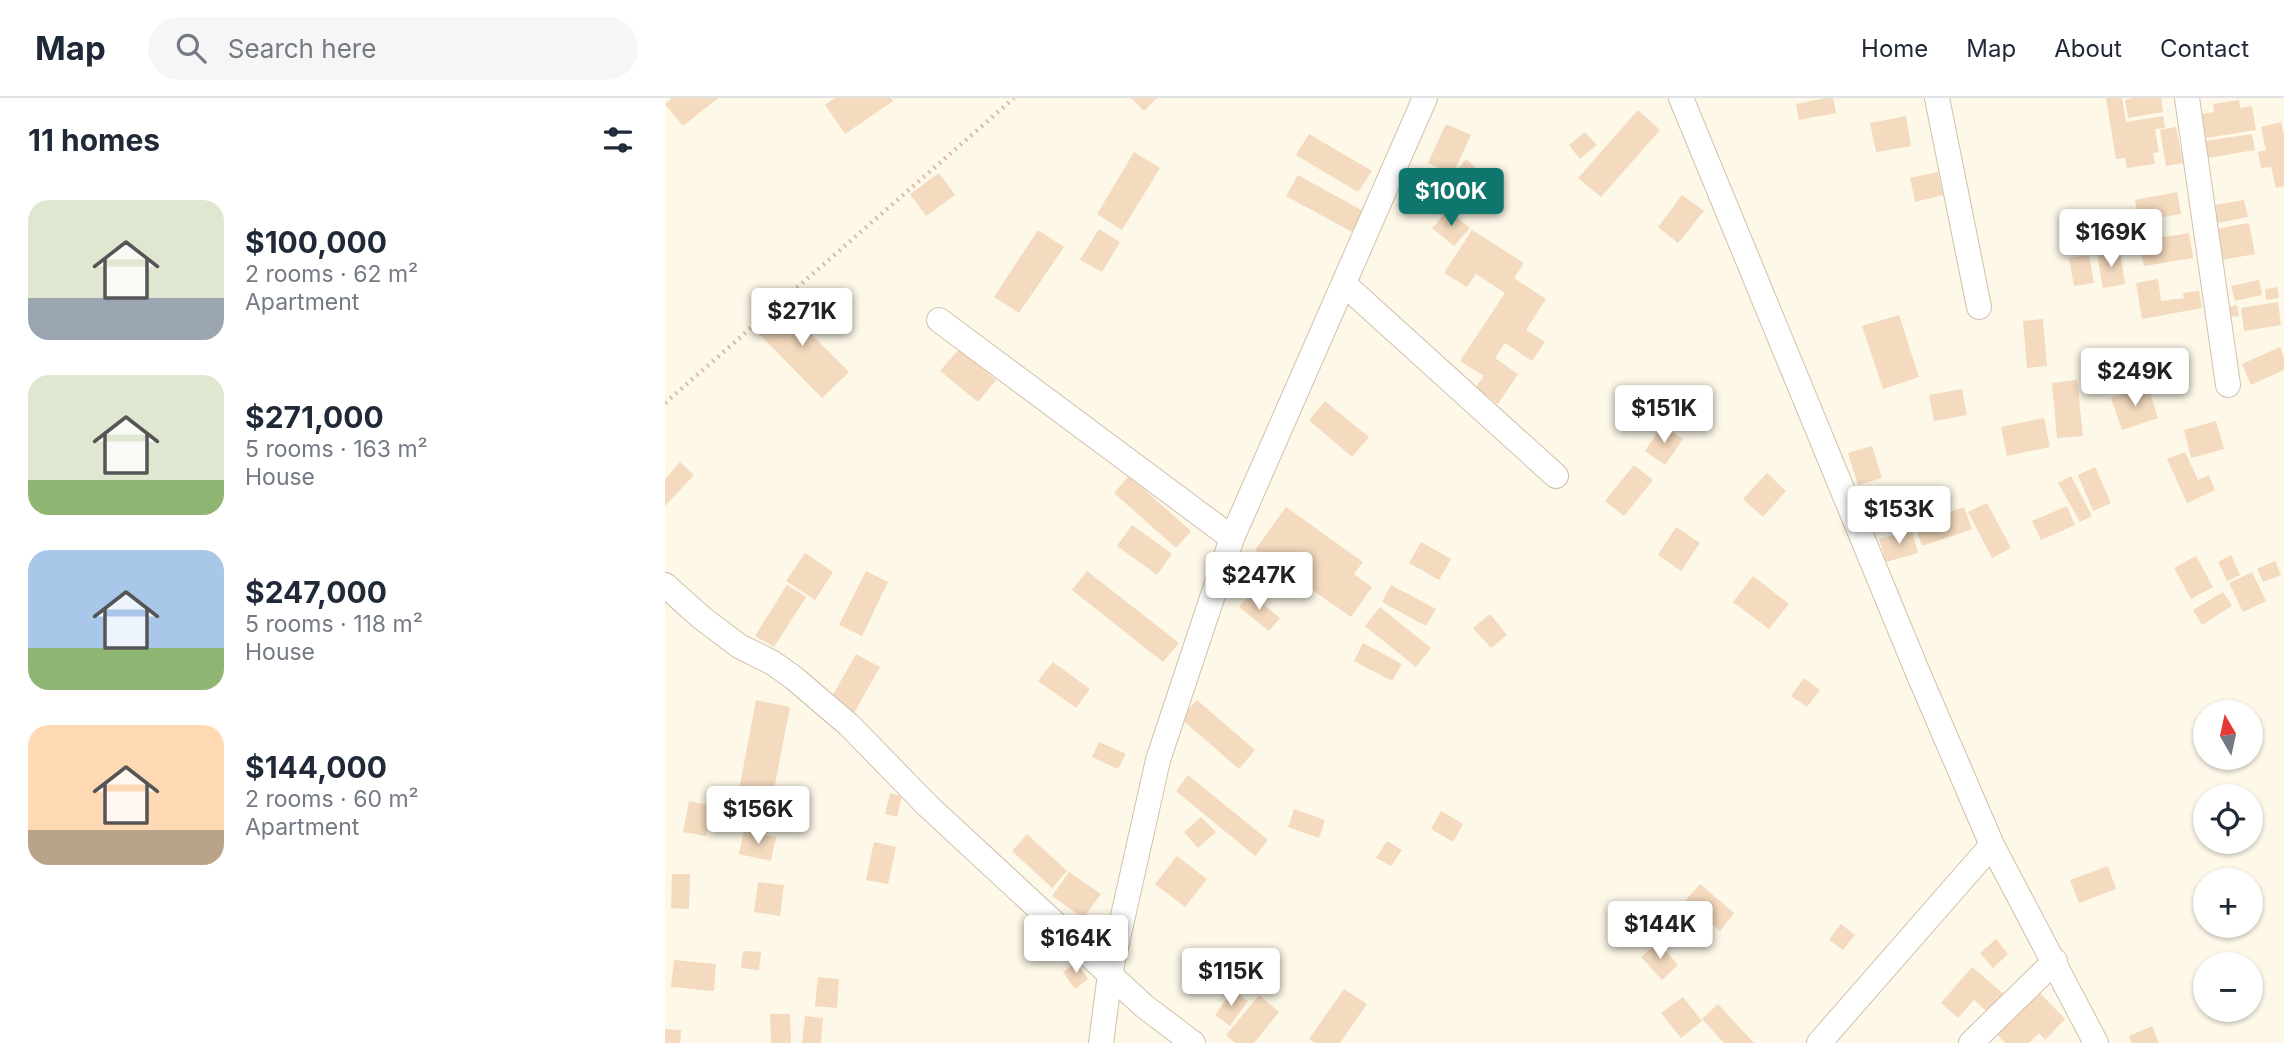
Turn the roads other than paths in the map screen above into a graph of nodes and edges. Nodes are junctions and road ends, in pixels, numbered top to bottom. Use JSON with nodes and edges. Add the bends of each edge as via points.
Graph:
{"nodes":[{"id":1,"x":1425,"y":98,"type":"edge"},
{"id":2,"x":1681,"y":98,"type":"edge"},
{"id":3,"x":1937,"y":98,"type":"edge"},
{"id":4,"x":2187,"y":98,"type":"edge"},
{"id":5,"x":1344,"y":284,"type":"junction"},
{"id":6,"x":1979,"y":307,"type":"dead end"},
{"id":7,"x":939,"y":320,"type":"dead end"},
{"id":8,"x":2228,"y":385,"type":"dead end"},
{"id":9,"x":1556,"y":476,"type":"dead end"},
{"id":10,"x":1232,"y":538,"type":"junction"},
{"id":11,"x":665,"y":585,"type":"edge"},
{"id":12,"x":1992,"y":845,"type":"junction"},
{"id":13,"x":2055,"y":961,"type":"junction"},
{"id":14,"x":1110,"y":974,"type":"junction"},
{"id":15,"x":1101,"y":1043,"type":"edge"},
{"id":16,"x":1193,"y":1043,"type":"edge"},
{"id":17,"x":1819,"y":1043,"type":"edge"},
{"id":18,"x":1971,"y":1043,"type":"edge"},
{"id":19,"x":2096,"y":1043,"type":"edge"}],
"edges":[{"from":1,"to":5,"type":"street"},
{"from":2,"to":12,"type":"street"},
{"from":3,"to":6,"type":"street"},
{"from":4,"to":8,"type":"street"},
{"from":5,"to":9,"type":"street"},
{"from":5,"to":10,"type":"street"},
{"from":7,"to":10,"type":"street"},
{"from":10,"to":14,"type":"street","via":[[1158,760]]},
{"from":11,"to":14,"type":"street","via":[[702,618],[794,678],[839,717]]},
{"from":12,"to":13,"type":"street"},
{"from":12,"to":17,"type":"street"},
{"from":13,"to":18,"type":"street"},
{"from":13,"to":19,"type":"street"},
{"from":14,"to":15,"type":"street"},
{"from":14,"to":16,"type":"street","via":[[1143,1006]]}]}
